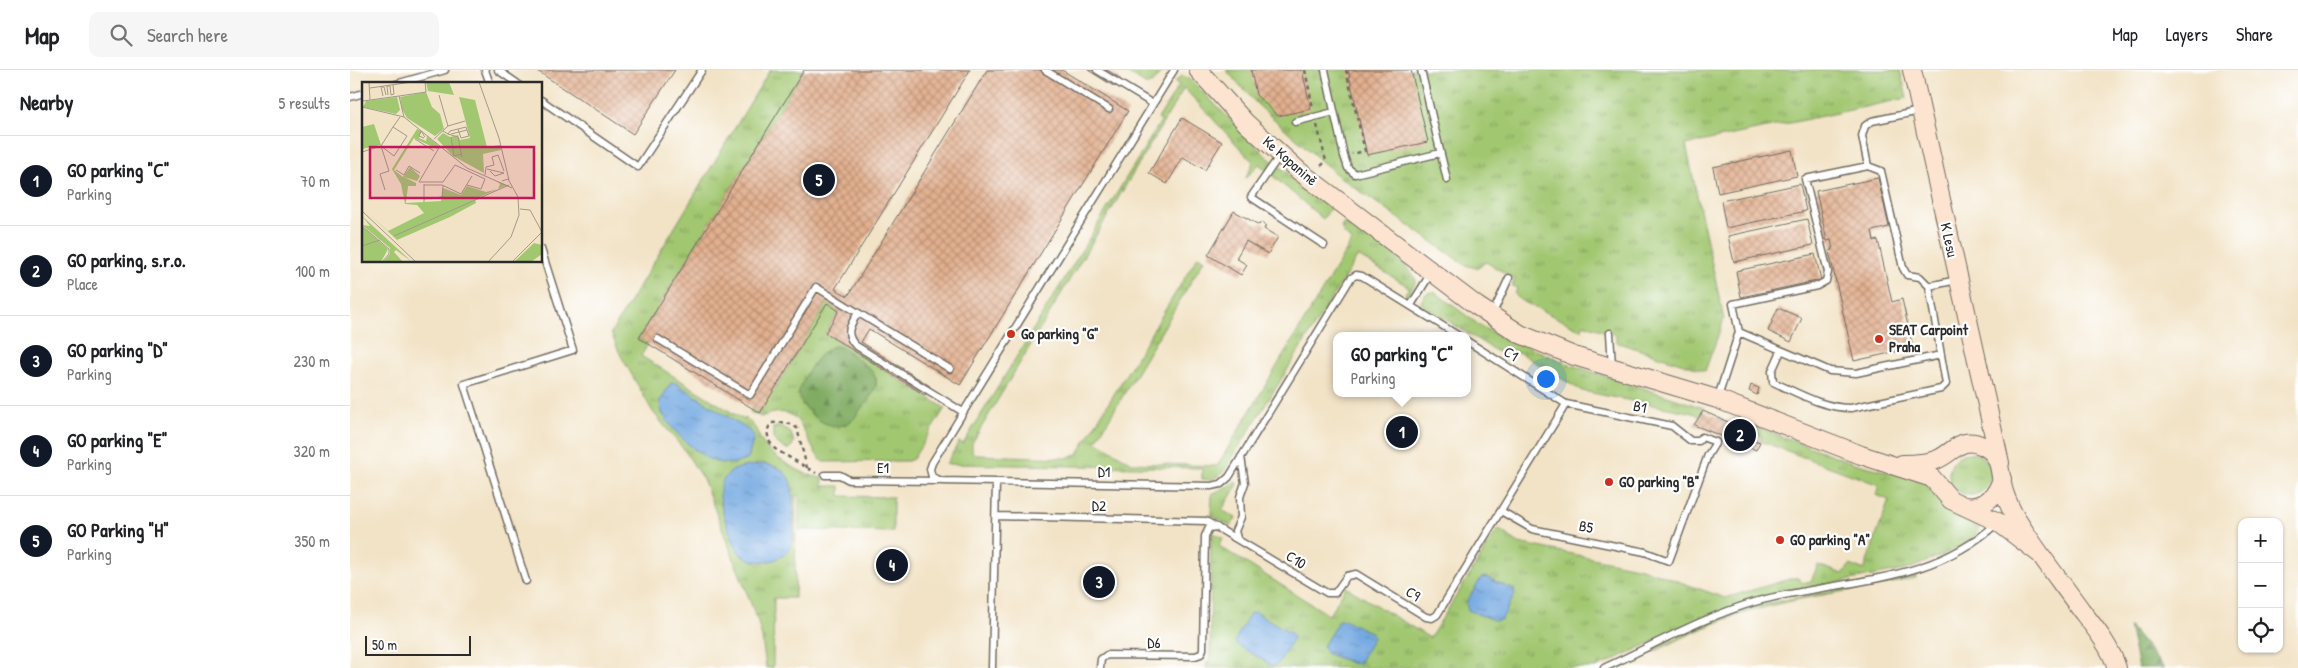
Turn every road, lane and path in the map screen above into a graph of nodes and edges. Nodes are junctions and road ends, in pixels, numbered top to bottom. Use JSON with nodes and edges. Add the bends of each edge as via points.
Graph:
{"nodes":[{"id":1,"x":445,"y":70,"type":"edge"},
{"id":2,"x":498,"y":70,"type":"edge"},
{"id":3,"x":702,"y":70,"type":"edge"},
{"id":4,"x":1045,"y":70,"type":"edge"},
{"id":5,"x":1097,"y":70,"type":"edge"},
{"id":6,"x":1174,"y":70,"type":"edge"},
{"id":7,"x":1198,"y":70,"type":"edge"},
{"id":8,"x":1305,"y":70,"type":"edge"},
{"id":9,"x":1325,"y":70,"type":"edge"},
{"id":10,"x":1346,"y":70,"type":"edge"},
{"id":11,"x":1421,"y":70,"type":"edge"},
{"id":12,"x":1912,"y":70,"type":"edge"},
{"id":13,"x":403,"y":82,"type":"edge"},
{"id":14,"x":515,"y":82,"type":"edge"},
{"id":15,"x":542,"y":101,"type":"edge"},
{"id":16,"x":1153,"y":104,"type":"junction"},
{"id":17,"x":1109,"y":109,"type":"dead end"},
{"id":18,"x":1314,"y":110,"type":"dead end"},
{"id":19,"x":1921,"y":111,"type":"junction"},
{"id":20,"x":1334,"y":112,"type":"junction"},
{"id":21,"x":1294,"y":122,"type":"dead end"},
{"id":22,"x":1317,"y":124,"type":"dead end"},
{"id":23,"x":1440,"y":153,"type":"junction"},
{"id":24,"x":1281,"y":154,"type":"junction"},
{"id":25,"x":1351,"y":154,"type":"dead end"},
{"id":26,"x":1332,"y":159,"type":"dead end"},
{"id":27,"x":1326,"y":161,"type":"junction"},
{"id":28,"x":1321,"y":166,"type":"dead end"},
{"id":29,"x":1868,"y":166,"type":"junction"},
{"id":30,"x":1446,"y":180,"type":"dead end"},
{"id":31,"x":1324,"y":245,"type":"dead end"},
{"id":32,"x":542,"y":252,"type":"edge"},
{"id":33,"x":1432,"y":272,"type":"junction"},
{"id":34,"x":1509,"y":278,"type":"dead end"},
{"id":35,"x":1958,"y":280,"type":"junction"},
{"id":36,"x":1929,"y":286,"type":"junction"},
{"id":37,"x":1411,"y":305,"type":"junction"},
{"id":38,"x":858,"y":312,"type":"junction"},
{"id":39,"x":1492,"y":316,"type":"junction"},
{"id":40,"x":1453,"y":332,"type":"edge"},
{"id":41,"x":1739,"y":332,"type":"junction"},
{"id":42,"x":1610,"y":333,"type":"dead end"},
{"id":43,"x":658,"y":339,"type":"dead end"},
{"id":44,"x":1471,"y":344,"type":"edge"},
{"id":45,"x":1781,"y":350,"type":"junction"},
{"id":46,"x":1941,"y":355,"type":"junction"},
{"id":47,"x":1612,"y":368,"type":"junction"},
{"id":48,"x":950,"y":369,"type":"dead end"},
{"id":49,"x":1717,"y":399,"type":"junction"},
{"id":50,"x":1566,"y":404,"type":"junction"},
{"id":51,"x":1987,"y":410,"type":"junction"},
{"id":52,"x":963,"y":412,"type":"junction"},
{"id":53,"x":1966,"y":443,"type":"junction"},
{"id":54,"x":1944,"y":455,"type":"junction"},
{"id":55,"x":1241,"y":456,"type":"junction"},
{"id":56,"x":1894,"y":464,"type":"junction"},
{"id":57,"x":807,"y":468,"type":"junction"},
{"id":58,"x":2001,"y":471,"type":"junction"},
{"id":59,"x":825,"y":475,"type":"joint"},
{"id":60,"x":942,"y":482,"type":"junction"},
{"id":61,"x":996,"y":482,"type":"junction"},
{"id":62,"x":1940,"y":486,"type":"junction"},
{"id":63,"x":1959,"y":504,"type":"junction"},
{"id":64,"x":1501,"y":511,"type":"junction"},
{"id":65,"x":996,"y":516,"type":"junction"},
{"id":66,"x":1202,"y":520,"type":"joint"},
{"id":67,"x":1998,"y":522,"type":"junction"},
{"id":68,"x":1218,"y":527,"type":"junction"},
{"id":69,"x":1237,"y":538,"type":"junction"},
{"id":70,"x":2040,"y":554,"type":"junction"},
{"id":71,"x":1669,"y":561,"type":"joint"},
{"id":72,"x":1356,"y":574,"type":"joint"},
{"id":73,"x":526,"y":581,"type":"dead end"},
{"id":74,"x":992,"y":668,"type":"edge"},
{"id":75,"x":1100,"y":668,"type":"edge"},
{"id":76,"x":1604,"y":668,"type":"edge"},
{"id":77,"x":2117,"y":668,"type":"edge"}],
"edges":[{"from":1,"to":13,"type":"lane"},
{"from":2,"to":14,"type":"lane"},
{"from":3,"to":15,"type":"lane","via":[[638,167]]},
{"from":4,"to":17,"type":"lane"},
{"from":5,"to":16,"type":"lane"},
{"from":6,"to":16,"type":"lane"},
{"from":7,"to":24,"type":"street","name":"Ke Kopanině","via":[[1246,123]]},
{"from":8,"to":18,"type":"path"},
{"from":9,"to":20,"type":"lane"},
{"from":10,"to":25,"type":"path","via":[[1365,151]]},
{"from":11,"to":23,"type":"lane"},
{"from":12,"to":19,"type":"street","name":"K Lesu"},
{"from":16,"to":52,"type":"lane"},
{"from":19,"to":29,"type":"lane","via":[[1872,121],[1864,126],[1862,136]]},
{"from":19,"to":35,"type":"street","name":"K Lesu"},
{"from":20,"to":21,"type":"lane"},
{"from":20,"to":23,"type":"lane","via":[[1348,168],[1355,174]]},
{"from":22,"to":27,"type":"path"},
{"from":23,"to":30,"type":"lane"},
{"from":24,"to":31,"type":"lane","via":[[1251,197]]},
{"from":24,"to":33,"type":"street","name":"Ke Kopanině"},
{"from":26,"to":27,"type":"path"},
{"from":27,"to":28,"type":"path"},
{"from":29,"to":36,"type":"lane","via":[[1881,172],[1903,268],[1908,275],[1920,277]]},
{"from":29,"to":41,"type":"lane","via":[[1804,179],[1828,272],[1826,281],[1817,286],[1733,304]]},
{"from":32,"to":73,"type":"lane","via":[[573,350],[464,384]]},
{"from":33,"to":37,"type":"lane"},
{"from":33,"to":39,"type":"street","name":"Ke Kopanině"},
{"from":34,"to":39,"type":"lane"},
{"from":35,"to":36,"type":"lane"},
{"from":35,"to":51,"type":"street","name":"K Lesu"},
{"from":36,"to":46,"type":"lane"},
{"from":37,"to":40,"type":"lane"},
{"from":37,"to":55,"type":"lane","via":[[1362,276],[1353,276]]},
{"from":38,"to":43,"type":"lane","via":[[816,287],[750,396]]},
{"from":38,"to":48,"type":"lane"},
{"from":38,"to":52,"type":"lane","via":[[849,330],[855,345]]},
{"from":39,"to":47,"type":"street","name":"Ke Kopanině","via":[[1537,342]]},
{"from":41,"to":45,"type":"lane"},
{"from":41,"to":49,"type":"lane"},
{"from":42,"to":47,"type":"lane"},
{"from":44,"to":50,"type":"lane","name":"C1"},
{"from":45,"to":46,"type":"lane","via":[[1830,371],[1844,373]]},
{"from":45,"to":46,"type":"lane","via":[[1772,371],[1773,382],[1839,408],[1941,389],[1946,378]]},
{"from":47,"to":49,"type":"street","name":"Ke Kopanině"},
{"from":49,"to":56,"type":"street","name":"Ke Kopanině","via":[[1861,455]]},
{"from":50,"to":64,"type":"lane","name":"C9"},
{"from":50,"to":71,"type":"lane","name":"B1","via":[[1672,426],[1691,441],[1699,441],[1702,436],[1716,442],[1708,455]]},
{"from":51,"to":53,"type":"street","via":[[1980,429]]},
{"from":51,"to":58,"type":"street","name":"K Lesu"},
{"from":52,"to":60,"type":"lane","name":"E1","via":[[930,466],[934,479]]},
{"from":53,"to":54,"type":"street"},
{"from":53,"to":58,"type":"street","via":[[1990,449]]},
{"from":54,"to":56,"type":"street","via":[[1929,462]]},
{"from":54,"to":62,"type":"street","via":[[1938,471]]},
{"from":55,"to":61,"type":"lane","name":"D1","via":[[1226,481],[1212,486]]},
{"from":55,"to":69,"type":"lane","via":[[1245,483],[1240,497],[1241,517],[1235,531]]},
{"from":56,"to":62,"type":"street","via":[[1932,478]]},
{"from":57,"to":57,"type":"path","via":[[772,446],[767,431],[771,424],[786,422],[797,428]]},
{"from":57,"to":59,"type":"path"},
{"from":58,"to":63,"type":"street","via":[[1994,496],[1977,506]]},
{"from":58,"to":70,"type":"street","name":"K Lesu","via":[[2012,511]]},
{"from":59,"to":60,"type":"lane","name":"E1","via":[[840,475],[850,480]]},
{"from":60,"to":61,"type":"lane","name":"E1"},
{"from":61,"to":65,"type":"lane"},
{"from":62,"to":63,"type":"street","via":[[1951,500]]},
{"from":63,"to":67,"type":"street"},
{"from":64,"to":71,"type":"lane","name":"B5","via":[[1532,529],[1645,552]]},
{"from":64,"to":72,"type":"lane","name":"C9","via":[[1437,615],[1429,617]]},
{"from":65,"to":66,"type":"lane","name":"D2"},
{"from":65,"to":74,"type":"lane"},
{"from":66,"to":68,"type":"lane","name":"C10"},
{"from":67,"to":70,"type":"street"},
{"from":67,"to":76,"type":"lane","via":[[1973,544],[1931,565],[1758,602]]},
{"from":68,"to":69,"type":"lane","name":"C10"},
{"from":68,"to":75,"type":"lane","name":"D6","via":[[1209,528],[1205,536],[1201,654],[1106,655],[1101,659]]},
{"from":69,"to":72,"type":"lane","name":"C10","via":[[1327,593],[1336,593],[1347,576]]},
{"from":70,"to":77,"type":"street","via":[[2104,641]]}]}
